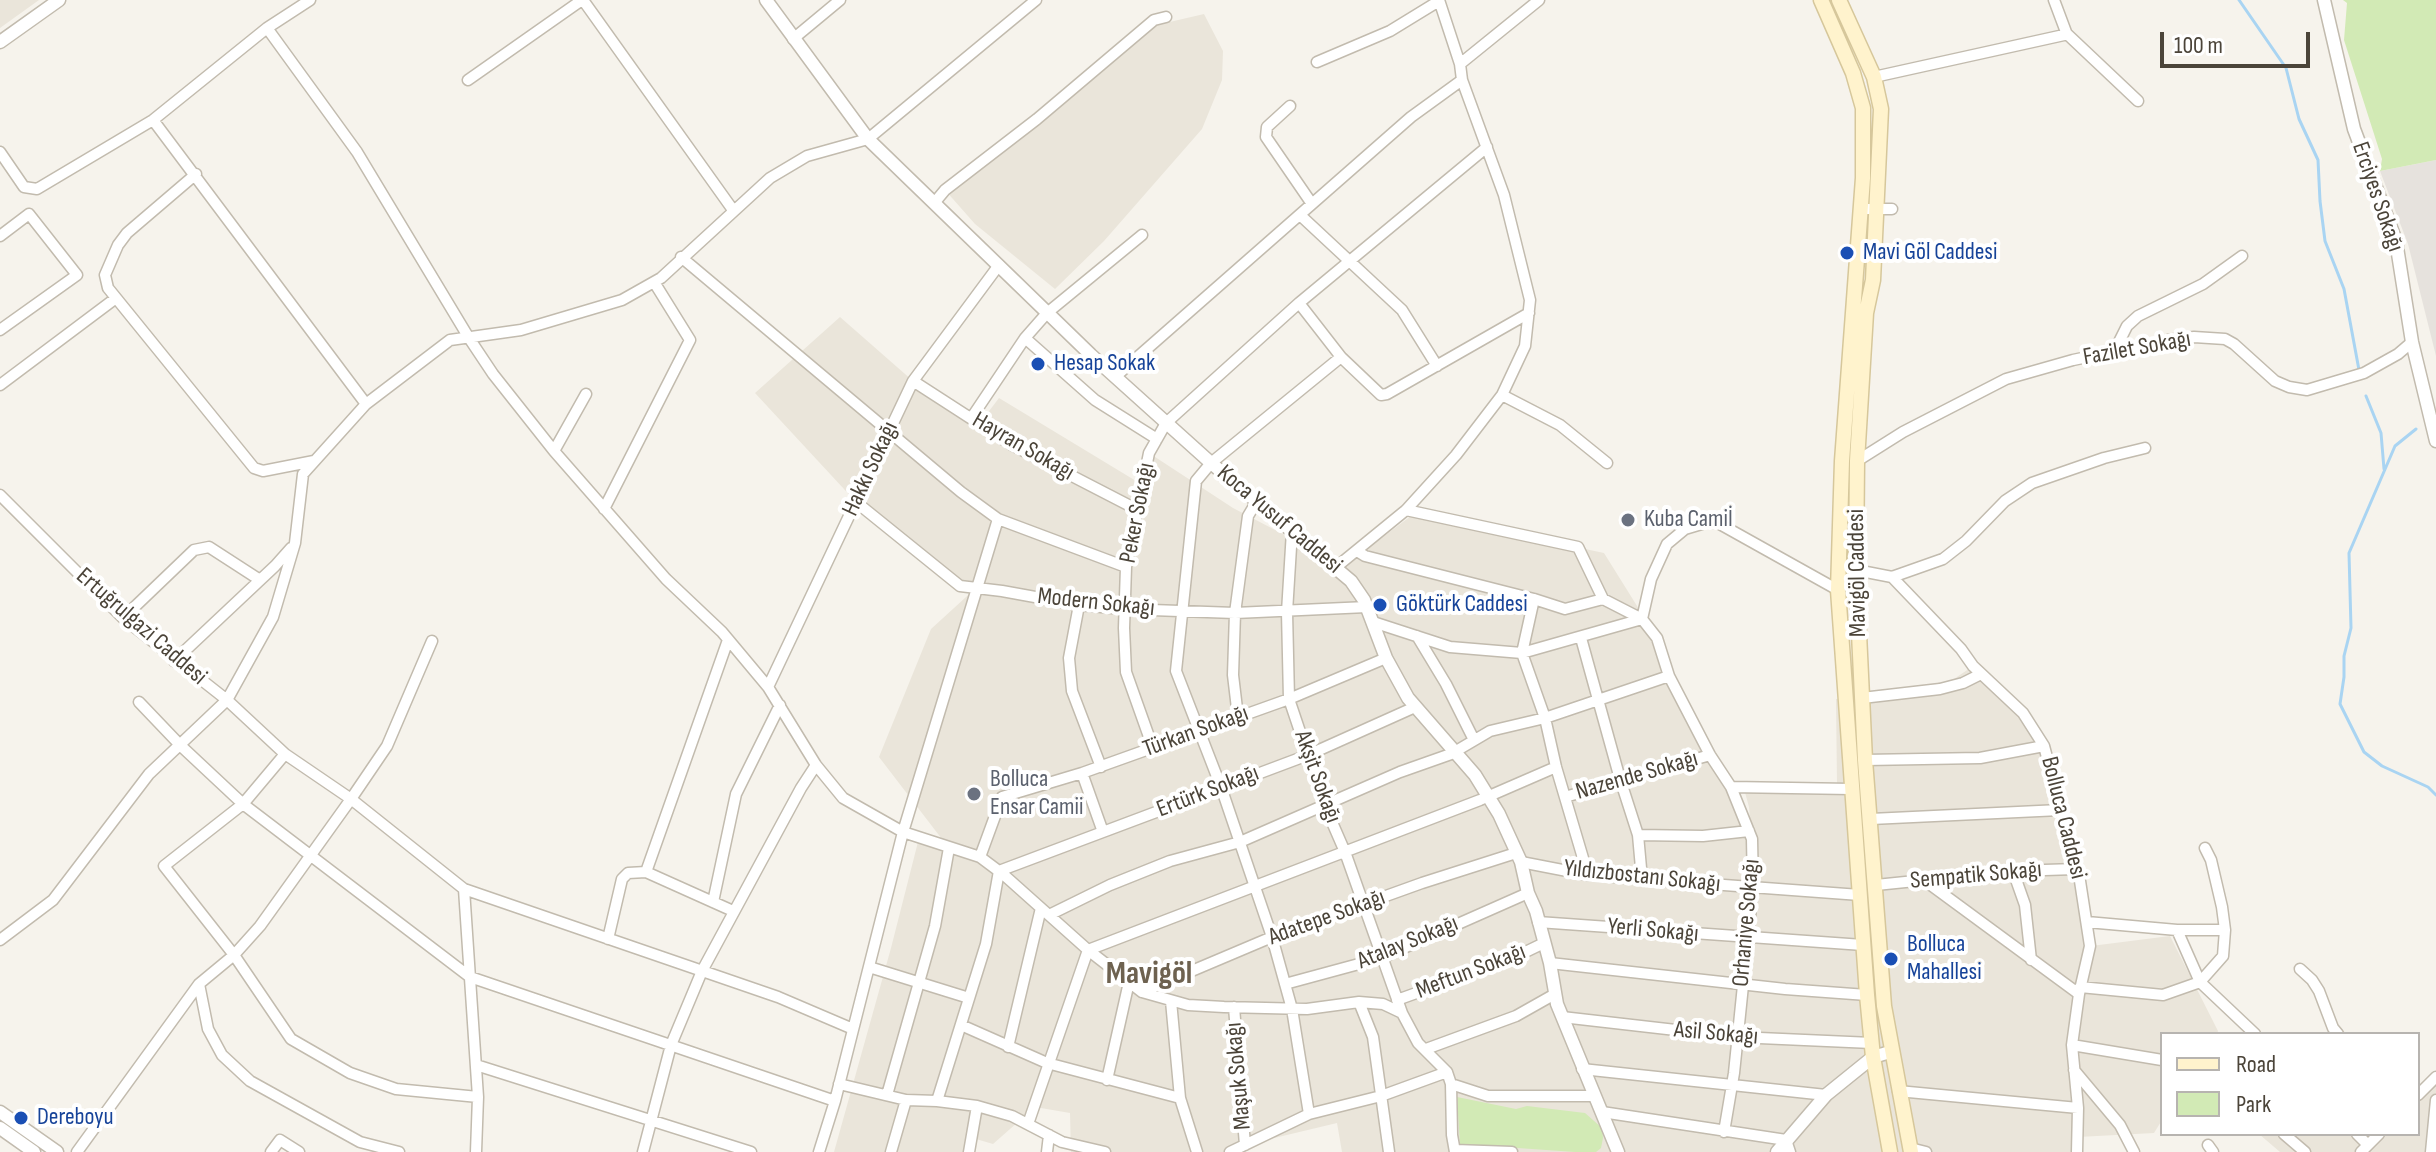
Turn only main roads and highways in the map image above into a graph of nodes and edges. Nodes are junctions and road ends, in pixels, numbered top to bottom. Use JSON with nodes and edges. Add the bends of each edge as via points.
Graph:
{"nodes":[{"id":1,"x":1821,"y":0,"type":"edge"},
{"id":2,"x":1839,"y":0,"type":"edge"},
{"id":3,"x":1910,"y":1150,"type":"edge"},
{"id":4,"x":1890,"y":1152,"type":"edge"}],
"edges":[{"from":1,"to":4,"type":"main road","name":"Mavigöl Caddesi","via":[[1863,108],[1838,590],[1872,1050]]},
{"from":2,"to":3,"type":"main road","name":"Mavigöl Caddesi","via":[[1874,77],[1881,109],[1857,461],[1856,570],[1884,1006]]}]}
